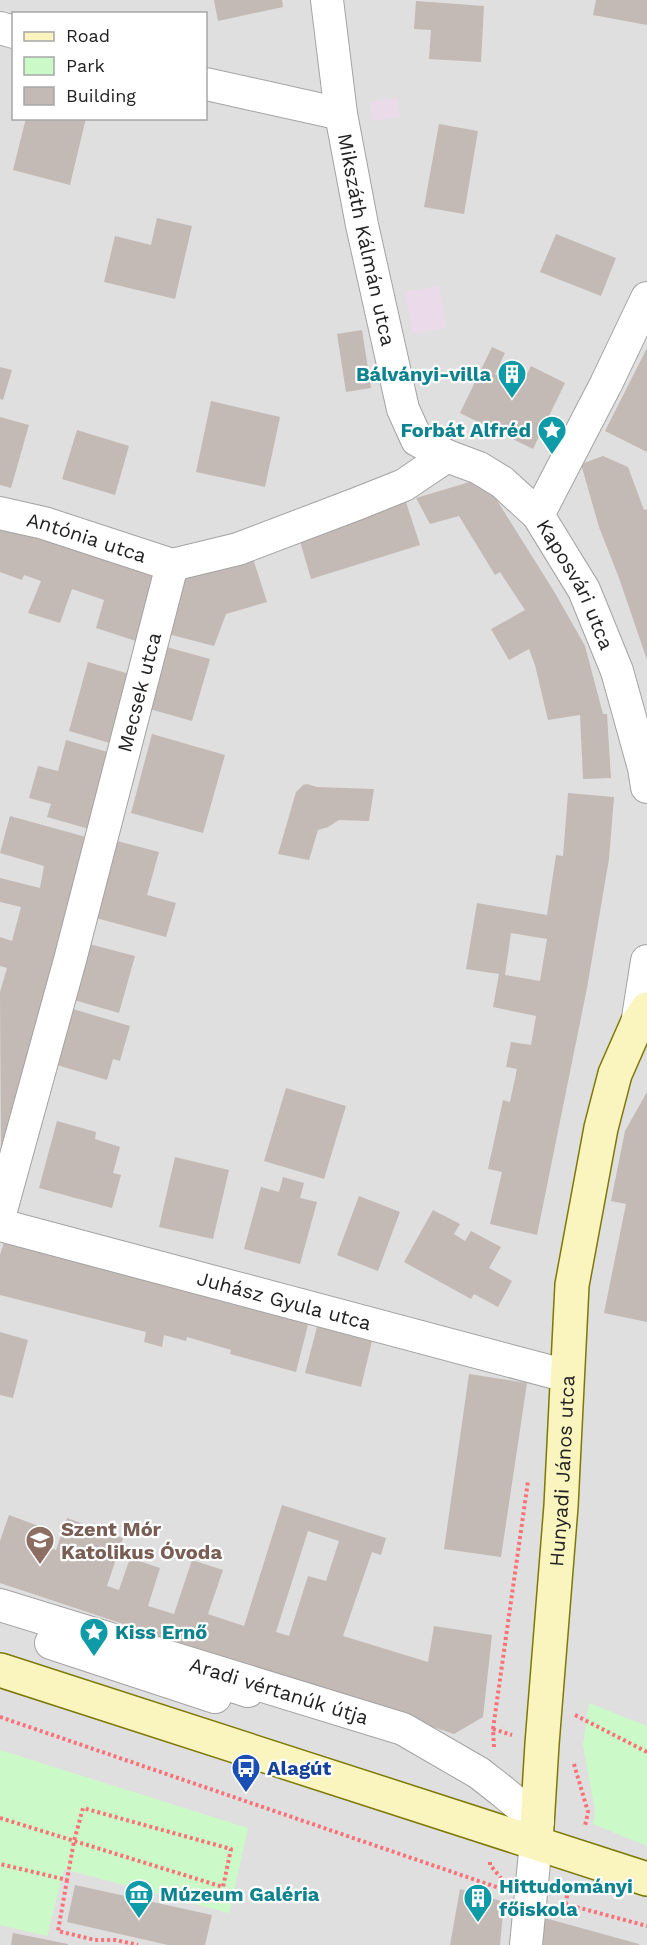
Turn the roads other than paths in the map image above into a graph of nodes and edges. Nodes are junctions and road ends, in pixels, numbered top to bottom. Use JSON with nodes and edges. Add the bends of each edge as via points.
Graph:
{"nodes":[{"id":1,"x":327,"y":0,"type":"edge"},
{"id":2,"x":207,"y":84,"type":"edge"},
{"id":3,"x":341,"y":114,"type":"junction"},
{"id":4,"x":647,"y":298,"type":"edge"},
{"id":5,"x":447,"y":456,"type":"junction"},
{"id":6,"x":0,"y":513,"type":"edge"},
{"id":7,"x":538,"y":515,"type":"junction"},
{"id":8,"x":172,"y":565,"type":"junction"},
{"id":9,"x":647,"y":787,"type":"edge"},
{"id":10,"x":647,"y":961,"type":"edge"},
{"id":11,"x":642,"y":1016,"type":"edge"},
{"id":12,"x":0,"y":1214,"type":"edge"},
{"id":13,"x":0,"y":1226,"type":"edge"},
{"id":14,"x":567,"y":1376,"type":"junction"},
{"id":15,"x":0,"y":1605,"type":"edge"},
{"id":16,"x":0,"y":1626,"type":"edge"},
{"id":17,"x":0,"y":1670,"type":"edge"},
{"id":18,"x":495,"y":1785,"type":"junction"},
{"id":19,"x":537,"y":1832,"type":"junction"},
{"id":20,"x":647,"y":1879,"type":"edge"},
{"id":21,"x":526,"y":1945,"type":"edge"}],
"edges":[{"from":1,"to":3,"type":"street","name":"Mikszáth Kálmán utca"},
{"from":2,"to":3,"type":"street"},
{"from":3,"to":5,"type":"street","name":"Mikszáth Kálmán utca","via":[[404,409],[417,440]]},
{"from":4,"to":7,"type":"street","name":"Kaposvári utca"},
{"from":5,"to":7,"type":"street","via":[[502,482]]},
{"from":5,"to":8,"type":"street","via":[[404,485],[359,503],[238,549]]},
{"from":6,"to":8,"type":"street","name":"Antónia utca","via":[[44,523]]},
{"from":7,"to":9,"type":"street","name":"Kaposvári utca","via":[[584,590],[605,641]]},
{"from":8,"to":12,"type":"street","name":"Mecsek utca"},
{"from":10,"to":11,"type":"street"},
{"from":11,"to":14,"type":"street","name":"Hunyadi János utca","via":[[615,1074],[601,1128],[572,1285]]},
{"from":13,"to":14,"type":"street","name":"Juhász Gyula utca"},
{"from":14,"to":19,"type":"street","name":"Hunyadi János utca"},
{"from":15,"to":18,"type":"street","name":"Aradi vértanúk útja","via":[[403,1729]]},
{"from":16,"to":18,"type":"street","via":[[215,1697],[221,1682],[395,1740]]},
{"from":17,"to":19,"type":"street","via":[[492,1828]]},
{"from":18,"to":19,"type":"street","name":"Aradi vértanúk útja"},
{"from":19,"to":20,"type":"street"},
{"from":19,"to":21,"type":"street","name":"Hunyadi János utca"}]}
